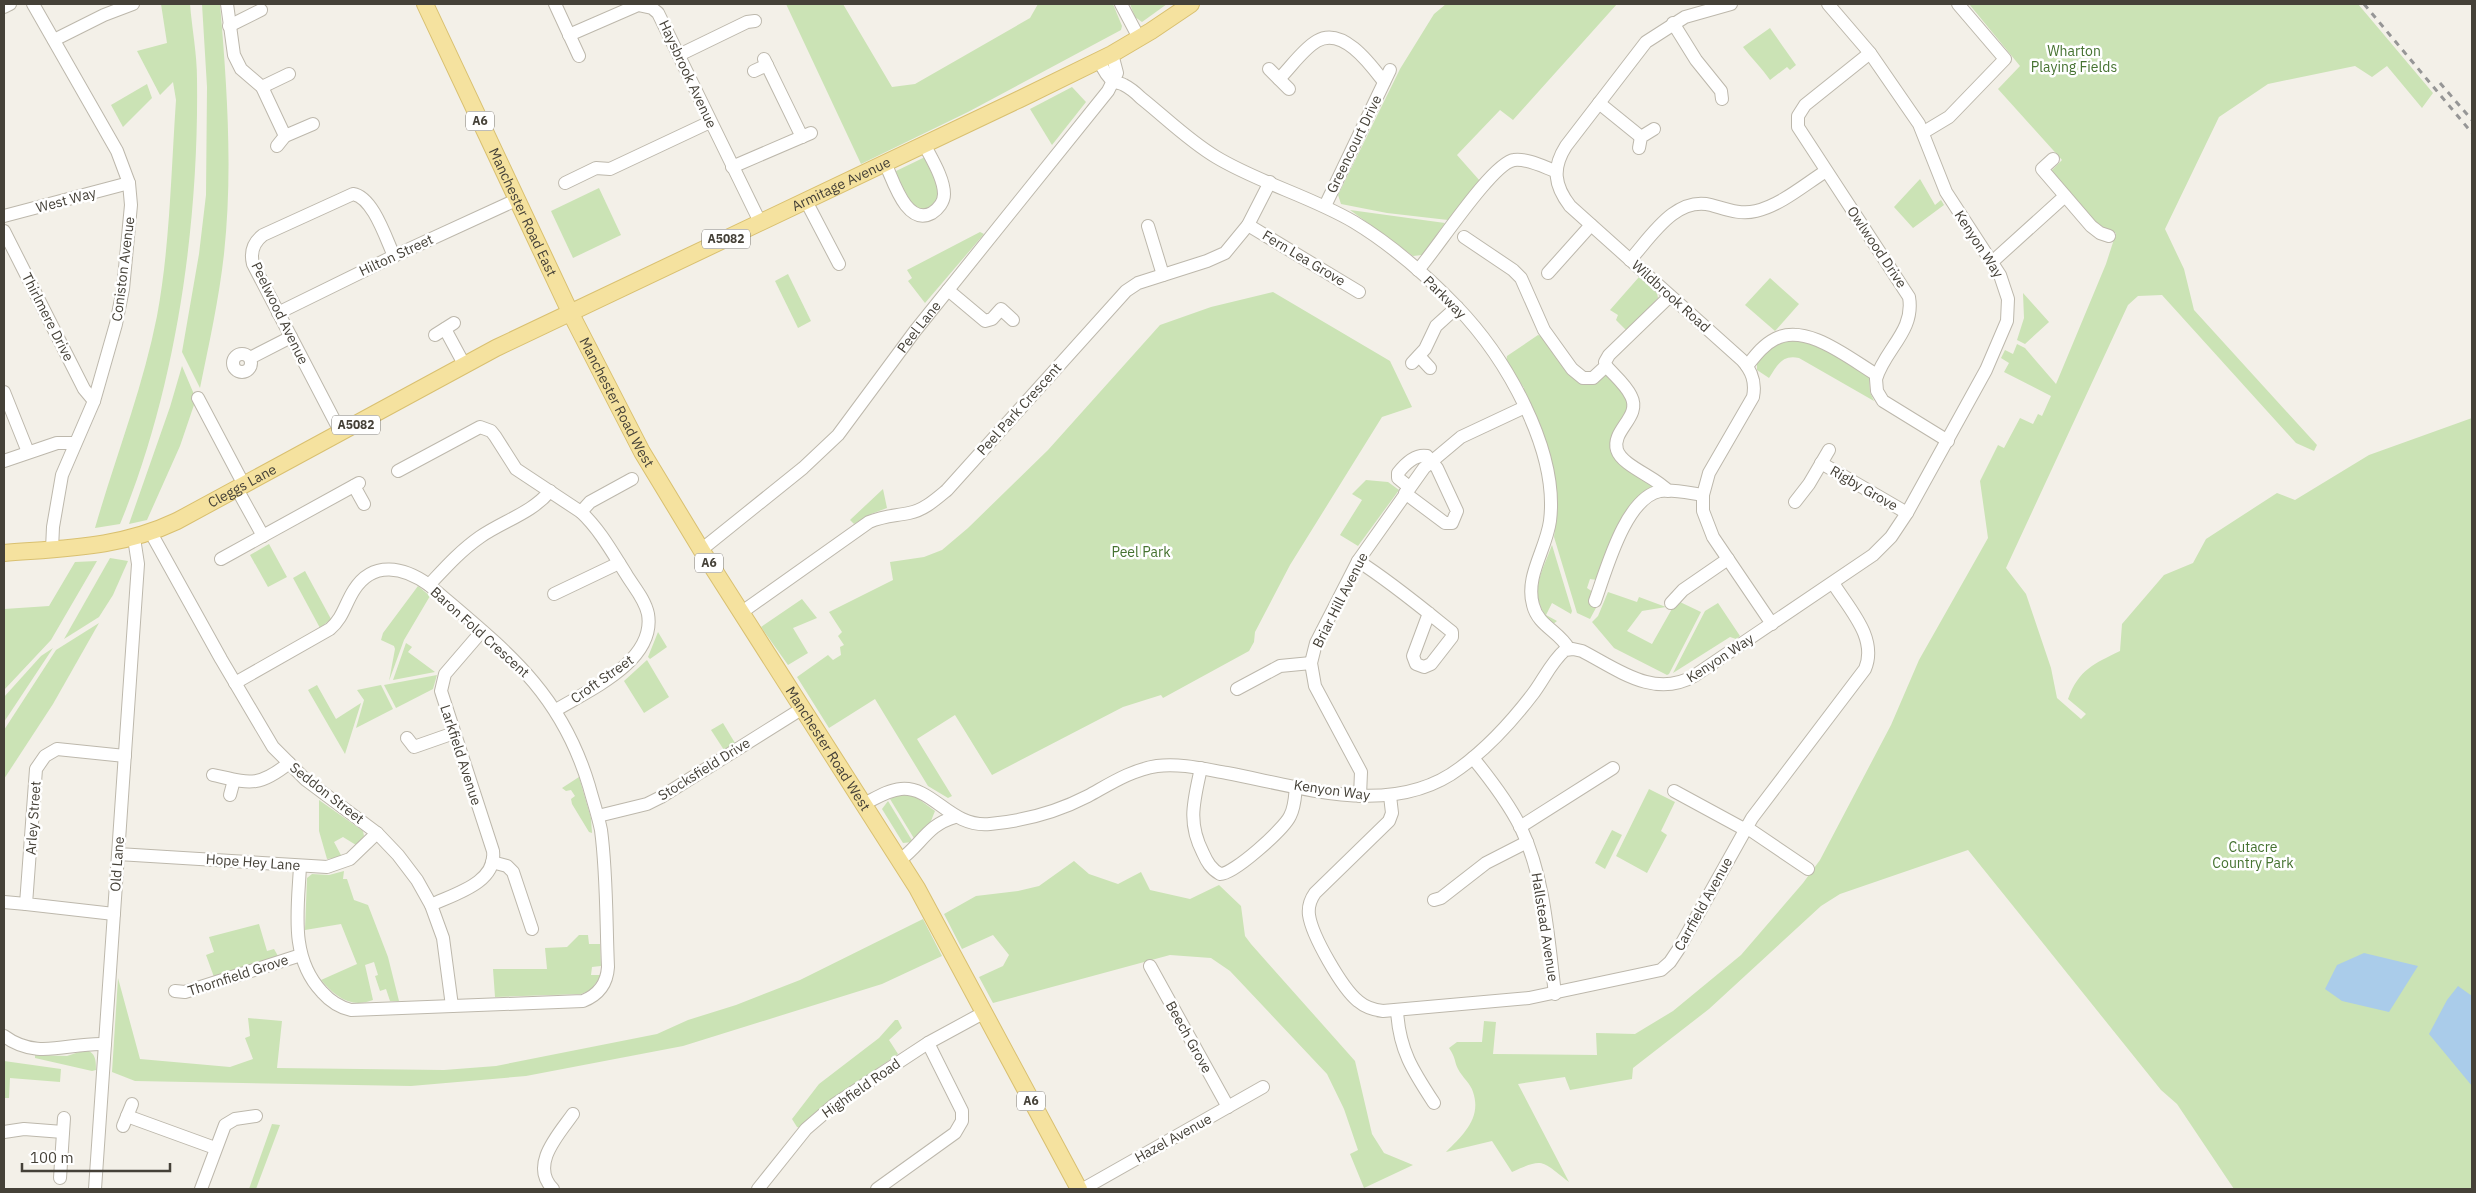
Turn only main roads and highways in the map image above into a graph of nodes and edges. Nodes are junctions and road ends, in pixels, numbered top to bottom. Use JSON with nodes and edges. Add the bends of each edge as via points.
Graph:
{"nodes":[{"id":1,"x":425,"y":4,"type":"edge"},
{"id":2,"x":1191,"y":4,"type":"edge"},
{"id":3,"x":570,"y":312,"type":"junction"},
{"id":4,"x":4,"y":553,"type":"edge"},
{"id":5,"x":1081,"y":1189,"type":"edge"}],
"edges":[{"from":1,"to":3,"type":"main road","name":"Manchester Road East","number":"A6"},
{"from":2,"to":3,"type":"main road","name":"Armitage Avenue","number":"A5082","via":[[1105,57]]},
{"from":3,"to":4,"type":"main road","name":"Cleggs Lane","number":"A5082","via":[[151,533],[129,540]]},
{"from":3,"to":5,"type":"main road","name":"Manchester Road West","number":"A6","via":[[642,452],[938,924]]}]}
